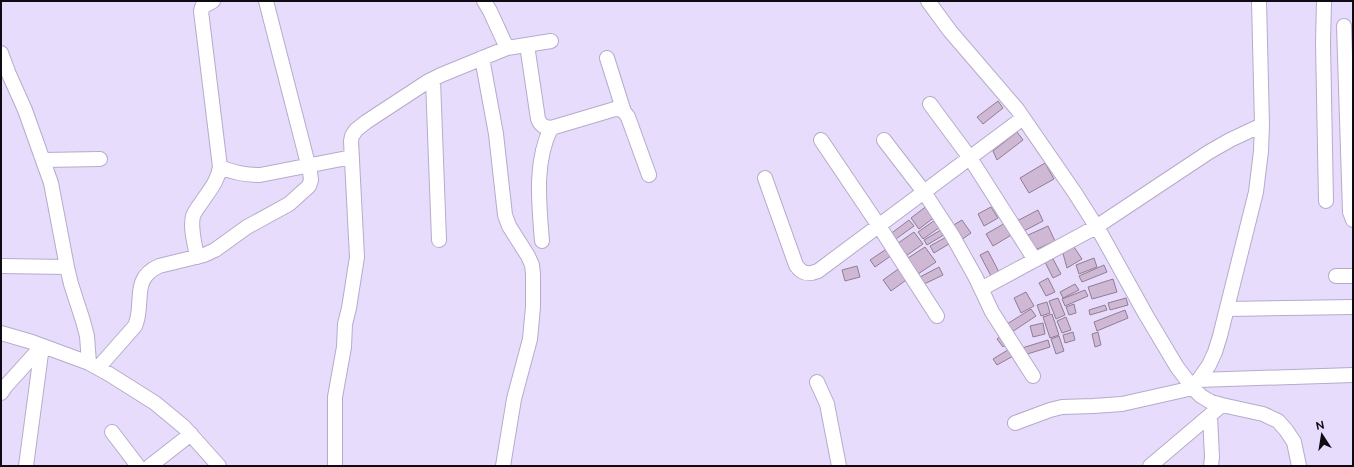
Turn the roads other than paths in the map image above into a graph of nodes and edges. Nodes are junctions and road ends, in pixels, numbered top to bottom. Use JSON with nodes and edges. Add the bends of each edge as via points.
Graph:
{"nodes":[{"id":1,"x":213,"y":1,"type":"edge"},
{"id":2,"x":266,"y":1,"type":"edge"},
{"id":3,"x":484,"y":1,"type":"edge"},
{"id":4,"x":928,"y":1,"type":"edge"},
{"id":5,"x":1259,"y":1,"type":"edge"},
{"id":6,"x":1324,"y":1,"type":"edge"},
{"id":7,"x":1344,"y":26,"type":"dead end"},
{"id":8,"x":551,"y":41,"type":"dead end"},
{"id":9,"x":527,"y":45,"type":"junction"},
{"id":10,"x":507,"y":48,"type":"junction"},
{"id":11,"x":482,"y":58,"type":"junction"},
{"id":12,"x":607,"y":58,"type":"dead end"},
{"id":13,"x":4,"y":62,"type":"edge"},
{"id":14,"x":432,"y":80,"type":"junction"},
{"id":15,"x":930,"y":104,"type":"dead end"},
{"id":16,"x":624,"y":112,"type":"junction"},
{"id":17,"x":1023,"y":118,"type":"junction"},
{"id":18,"x":1262,"y":125,"type":"junction"},
{"id":19,"x":552,"y":128,"type":"junction"},
{"id":20,"x":821,"y":140,"type":"dead end"},
{"id":21,"x":884,"y":140,"type":"dead end"},
{"id":22,"x":352,"y":157,"type":"junction"},
{"id":23,"x":970,"y":158,"type":"junction"},
{"id":24,"x":100,"y":159,"type":"dead end"},
{"id":25,"x":44,"y":160,"type":"junction"},
{"id":26,"x":309,"y":166,"type":"junction"},
{"id":27,"x":220,"y":167,"type":"junction"},
{"id":28,"x":649,"y":174,"type":"dead end"},
{"id":29,"x":765,"y":178,"type":"dead end"},
{"id":30,"x":924,"y":192,"type":"junction"},
{"id":31,"x":1326,"y":201,"type":"dead end"},
{"id":32,"x":1353,"y":220,"type":"edge"},
{"id":33,"x":879,"y":226,"type":"junction"},
{"id":34,"x":1096,"y":227,"type":"junction"},
{"id":35,"x":439,"y":240,"type":"dead end"},
{"id":36,"x":542,"y":241,"type":"dead end"},
{"id":37,"x":197,"y":257,"type":"junction"},
{"id":38,"x":1035,"y":260,"type":"junction"},
{"id":39,"x":1,"y":266,"type":"edge"},
{"id":40,"x":67,"y":267,"type":"junction"},
{"id":41,"x":1336,"y":276,"type":"dead end"},
{"id":42,"x":1353,"y":276,"type":"edge"},
{"id":43,"x":981,"y":289,"type":"junction"},
{"id":44,"x":1353,"y":307,"type":"edge"},
{"id":45,"x":1227,"y":310,"type":"junction"},
{"id":46,"x":937,"y":316,"type":"dead end"},
{"id":47,"x":1,"y":333,"type":"edge"},
{"id":48,"x":42,"y":346,"type":"junction"},
{"id":49,"x":94,"y":366,"type":"junction"},
{"id":50,"x":1353,"y":375,"type":"edge"},
{"id":51,"x":1033,"y":376,"type":"dead end"},
{"id":52,"x":817,"y":382,"type":"dead end"},
{"id":53,"x":1196,"y":384,"type":"junction"},
{"id":54,"x":1,"y":393,"type":"edge"},
{"id":55,"x":1222,"y":405,"type":"junction"},
{"id":56,"x":1210,"y":416,"type":"junction"},
{"id":57,"x":1015,"y":423,"type":"dead end"},
{"id":58,"x":112,"y":432,"type":"dead end"},
{"id":59,"x":191,"y":434,"type":"junction"},
{"id":60,"x":26,"y":466,"type":"edge"},
{"id":61,"x":138,"y":466,"type":"edge"},
{"id":62,"x":150,"y":466,"type":"edge"},
{"id":63,"x":219,"y":466,"type":"edge"},
{"id":64,"x":335,"y":466,"type":"edge"},
{"id":65,"x":503,"y":466,"type":"edge"},
{"id":66,"x":839,"y":466,"type":"edge"},
{"id":67,"x":1150,"y":466,"type":"edge"},
{"id":68,"x":1211,"y":466,"type":"edge"},
{"id":69,"x":1299,"y":466,"type":"edge"}],
"edges":[{"from":1,"to":27,"type":"street","via":[[202,7],[201,11]]},
{"from":2,"to":26,"type":"street"},
{"from":3,"to":10,"type":"street"},
{"from":4,"to":17,"type":"street"},
{"from":5,"to":18,"type":"street"},
{"from":6,"to":31,"type":"street","via":[[1322,43]]},
{"from":7,"to":32,"type":"street","via":[[1347,159],[1350,212]]},
{"from":8,"to":9,"type":"street"},
{"from":9,"to":10,"type":"street"},
{"from":9,"to":19,"type":"street","via":[[538,119],[544,127]]},
{"from":10,"to":11,"type":"street"},
{"from":11,"to":14,"type":"street"},
{"from":11,"to":65,"type":"street","via":[[496,134],[505,215],[528,256],[533,274],[530,339],[514,399]]},
{"from":12,"to":16,"type":"street"},
{"from":13,"to":25,"type":"street"},
{"from":14,"to":22,"type":"street","via":[[356,130],[351,141]]},
{"from":14,"to":35,"type":"street"},
{"from":15,"to":23,"type":"street"},
{"from":16,"to":19,"type":"street","via":[[615,109]]},
{"from":16,"to":28,"type":"street"},
{"from":17,"to":23,"type":"street"},
{"from":17,"to":34,"type":"street"},
{"from":18,"to":34,"type":"street","via":[[1209,152]]},
{"from":18,"to":45,"type":"street","via":[[1256,192]]},
{"from":19,"to":36,"type":"street","via":[[546,138],[540,172]]},
{"from":20,"to":33,"type":"street"},
{"from":21,"to":30,"type":"street"},
{"from":22,"to":26,"type":"street"},
{"from":22,"to":64,"type":"street","via":[[357,257],[335,397]]},
{"from":23,"to":30,"type":"street"},
{"from":23,"to":38,"type":"street"},
{"from":24,"to":25,"type":"street"},
{"from":25,"to":40,"type":"street","via":[[55,200]]},
{"from":26,"to":27,"type":"street","via":[[260,175],[233,173]]},
{"from":26,"to":37,"type":"street","via":[[309,186],[289,204],[247,227],[215,250]]},
{"from":27,"to":37,"type":"street","via":[[215,182],[193,218]]},
{"from":29,"to":33,"type":"street","via":[[796,265],[806,273],[818,271]]},
{"from":30,"to":33,"type":"street"},
{"from":30,"to":43,"type":"street","via":[[952,235]]},
{"from":33,"to":46,"type":"street"},
{"from":34,"to":38,"type":"street"},
{"from":34,"to":53,"type":"street","via":[[1177,367]]},
{"from":37,"to":49,"type":"street","via":[[159,266],[147,273],[140,292],[139,319]]},
{"from":38,"to":43,"type":"street"},
{"from":39,"to":40,"type":"street"},
{"from":40,"to":49,"type":"street"},
{"from":41,"to":42,"type":"street"},
{"from":43,"to":51,"type":"street","via":[[992,312]]},
{"from":44,"to":45,"type":"street"},
{"from":45,"to":53,"type":"street","via":[[1215,352]]},
{"from":47,"to":48,"type":"street"},
{"from":48,"to":49,"type":"street"},
{"from":48,"to":54,"type":"street"},
{"from":48,"to":60,"type":"street"},
{"from":49,"to":59,"type":"street","via":[[155,403]]},
{"from":50,"to":53,"type":"street"},
{"from":52,"to":66,"type":"street","via":[[827,404]]},
{"from":53,"to":55,"type":"street","via":[[1206,399]]},
{"from":53,"to":57,"type":"street","via":[[1122,404],[1062,407]]},
{"from":55,"to":56,"type":"street"},
{"from":55,"to":69,"type":"street","via":[[1263,414],[1278,421],[1294,442]]},
{"from":56,"to":67,"type":"street"},
{"from":56,"to":68,"type":"street"},
{"from":58,"to":61,"type":"street"},
{"from":59,"to":62,"type":"street"},
{"from":59,"to":63,"type":"street"}]}
